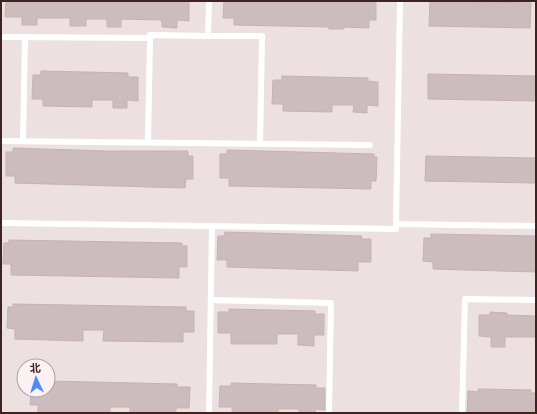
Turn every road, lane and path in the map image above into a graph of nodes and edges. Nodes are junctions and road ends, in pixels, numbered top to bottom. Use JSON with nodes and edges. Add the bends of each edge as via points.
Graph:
{"nodes":[{"id":1,"x":209,"y":1,"type":"edge"},
{"id":2,"x":400,"y":1,"type":"edge"},
{"id":3,"x":208,"y":36,"type":"junction"},
{"id":4,"x":1,"y":37,"type":"edge"},
{"id":5,"x":24,"y":37,"type":"junction"},
{"id":6,"x":150,"y":38,"type":"junction"},
{"id":7,"x":1,"y":141,"type":"edge"},
{"id":8,"x":23,"y":141,"type":"junction"},
{"id":9,"x":148,"y":142,"type":"junction"},
{"id":10,"x":260,"y":144,"type":"junction"},
{"id":11,"x":370,"y":145,"type":"dead end"},
{"id":12,"x":1,"y":223,"type":"edge"},
{"id":13,"x":396,"y":224,"type":"junction"},
{"id":14,"x":536,"y":226,"type":"edge"},
{"id":15,"x":212,"y":227,"type":"junction"},
{"id":16,"x":211,"y":300,"type":"junction"},
{"id":17,"x":536,"y":300,"type":"edge"},
{"id":18,"x":209,"y":413,"type":"edge"},
{"id":19,"x":328,"y":413,"type":"edge"},
{"id":20,"x":462,"y":413,"type":"edge"}],
"edges":[{"from":1,"to":3,"type":"lane"},
{"from":2,"to":13,"type":"lane"},
{"from":3,"to":6,"type":"lane","via":[[150,35]]},
{"from":3,"to":10,"type":"lane","via":[[262,36]]},
{"from":4,"to":5,"type":"lane"},
{"from":5,"to":6,"type":"lane"},
{"from":5,"to":8,"type":"lane"},
{"from":6,"to":9,"type":"lane"},
{"from":7,"to":8,"type":"lane"},
{"from":8,"to":9,"type":"lane"},
{"from":9,"to":10,"type":"lane"},
{"from":10,"to":11,"type":"lane"},
{"from":12,"to":15,"type":"lane"},
{"from":13,"to":14,"type":"lane"},
{"from":13,"to":15,"type":"lane","via":[[396,229]]},
{"from":15,"to":16,"type":"lane"},
{"from":16,"to":18,"type":"lane"},
{"from":16,"to":19,"type":"lane","via":[[331,303]]},
{"from":17,"to":20,"type":"lane","via":[[465,299]]}]}
